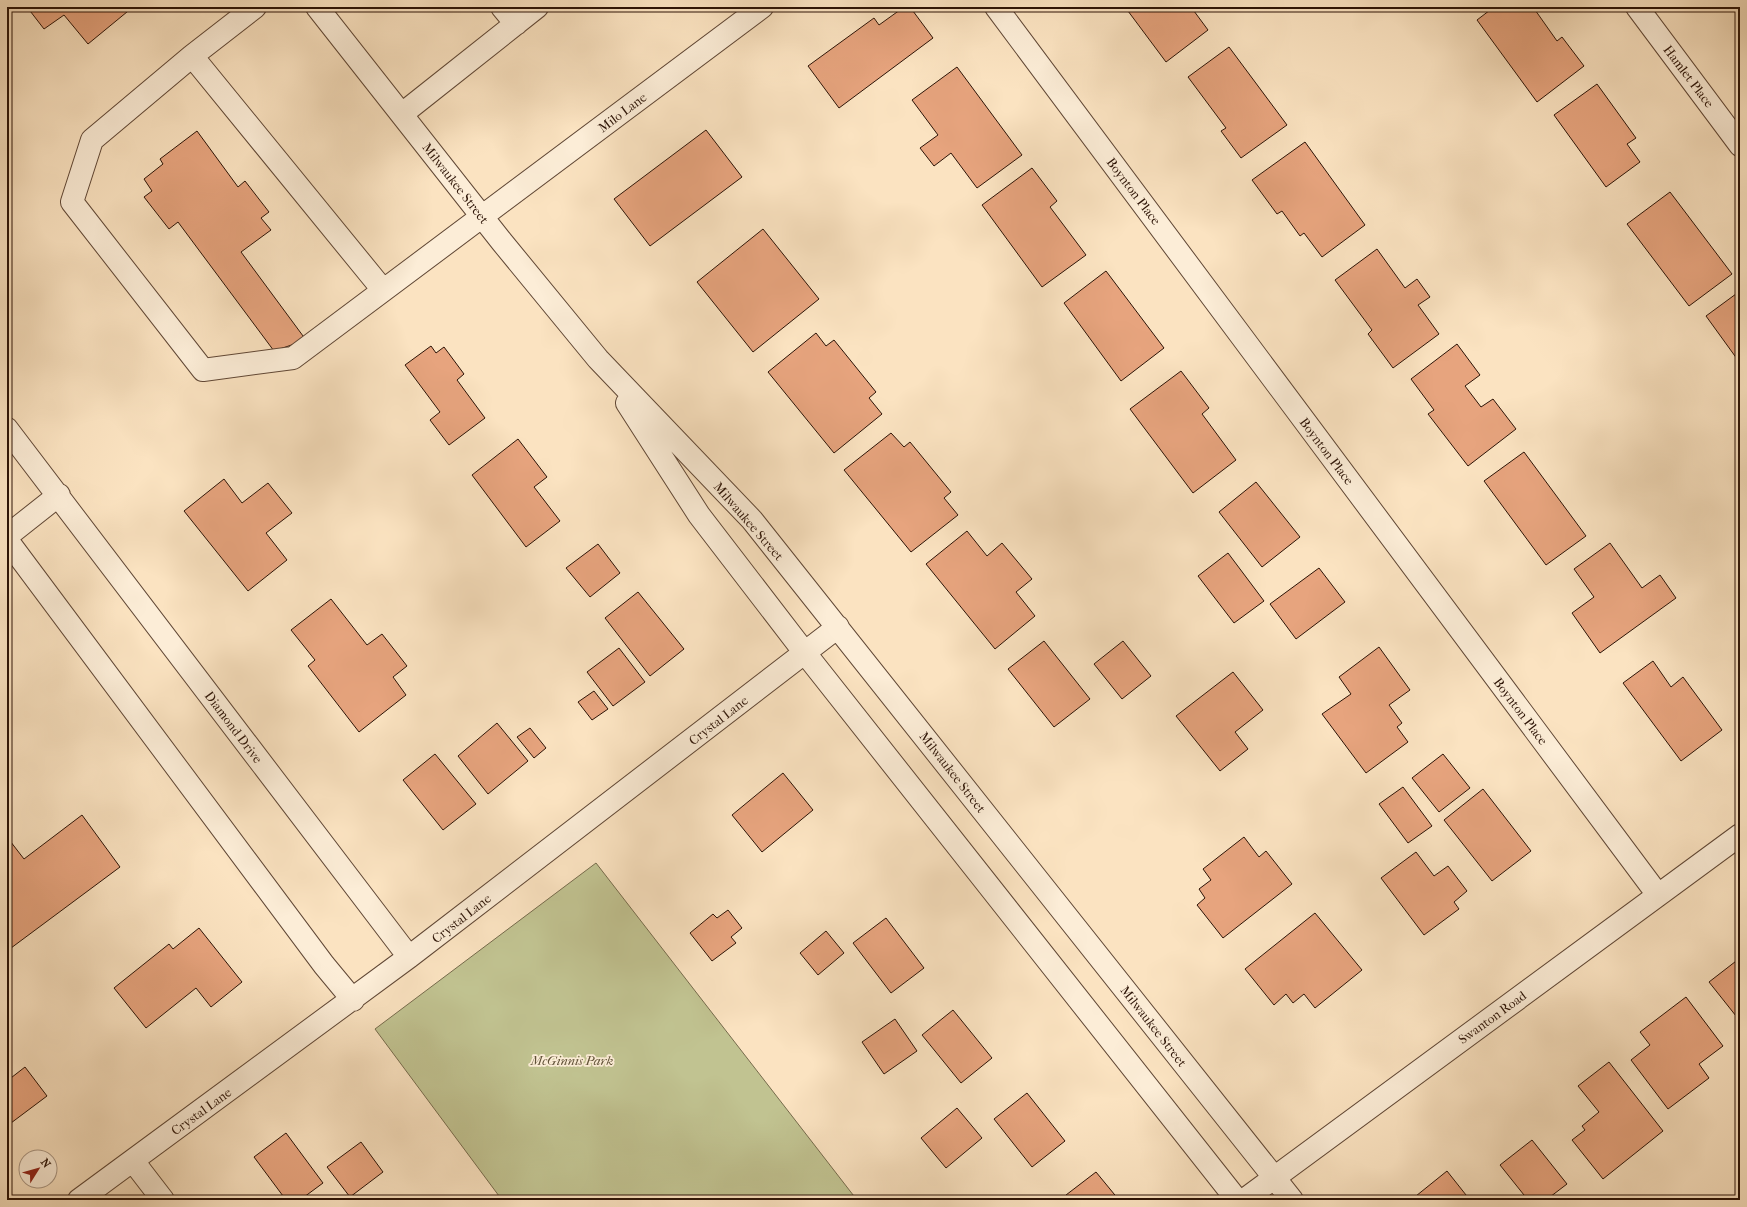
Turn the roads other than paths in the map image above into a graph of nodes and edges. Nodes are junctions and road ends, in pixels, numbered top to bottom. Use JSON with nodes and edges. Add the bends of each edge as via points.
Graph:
{"nodes":[{"id":1,"x":255,"y":7,"type":"edge"},
{"id":2,"x":316,"y":7,"type":"edge"},
{"id":3,"x":502,"y":7,"type":"edge"},
{"id":4,"x":537,"y":7,"type":"edge"},
{"id":5,"x":762,"y":7,"type":"edge"},
{"id":6,"x":996,"y":7,"type":"edge"},
{"id":7,"x":1637,"y":7,"type":"edge"},
{"id":8,"x":516,"y":24,"type":"junction"},
{"id":9,"x":192,"y":56,"type":"junction"},
{"id":10,"x":402,"y":114,"type":"junction"},
{"id":11,"x":1740,"y":145,"type":"edge"},
{"id":12,"x":482,"y":217,"type":"junction"},
{"id":13,"x":383,"y":290,"type":"junction"},
{"id":14,"x":598,"y":358,"type":"junction"},
{"id":15,"x":7,"y":429,"type":"edge"},
{"id":16,"x":59,"y":495,"type":"junction"},
{"id":17,"x":7,"y":536,"type":"edge"},
{"id":18,"x":7,"y":540,"type":"edge"},
{"id":19,"x":838,"y":627,"type":"junction"},
{"id":20,"x":805,"y":653,"type":"junction"},
{"id":21,"x":1740,"y":834,"type":"edge"},
{"id":22,"x":1658,"y":895,"type":"junction"},
{"id":23,"x":409,"y":957,"type":"junction"},
{"id":24,"x":353,"y":1000,"type":"junction"},
{"id":25,"x":133,"y":1161,"type":"junction"},
{"id":26,"x":1274,"y":1178,"type":"junction"},
{"id":27,"x":79,"y":1200,"type":"edge"},
{"id":28,"x":163,"y":1200,"type":"edge"},
{"id":29,"x":1237,"y":1200,"type":"edge"},
{"id":30,"x":1244,"y":1200,"type":"edge"},
{"id":31,"x":1292,"y":1200,"type":"edge"}],
"edges":[{"from":1,"to":9,"type":"street"},
{"from":2,"to":10,"type":"street","name":"Milwaukee Street"},
{"from":3,"to":8,"type":"street"},
{"from":4,"to":8,"type":"street"},
{"from":5,"to":12,"type":"street","name":"Milo Lane"},
{"from":6,"to":22,"type":"street","name":"Boynton Place"},
{"from":7,"to":11,"type":"street","name":"Hamlet Place"},
{"from":8,"to":10,"type":"street"},
{"from":9,"to":13,"type":"street"},
{"from":9,"to":13,"type":"street","name":"Milo Lane","via":[[92,140],[72,202],[203,370],[293,358]]},
{"from":10,"to":12,"type":"street","name":"Milwaukee Street"},
{"from":12,"to":13,"type":"street","name":"Milo Lane"},
{"from":12,"to":14,"type":"street","name":"Milwaukee Street"},
{"from":14,"to":19,"type":"street","name":"Milwaukee Street","via":[[752,520]]},
{"from":14,"to":20,"type":"street","name":"Milwaukee Street","via":[[699,515]]},
{"from":15,"to":16,"type":"street","name":"Diamond Drive"},
{"from":16,"to":17,"type":"street"},
{"from":16,"to":23,"type":"street","name":"Diamond Drive"},
{"from":18,"to":24,"type":"street","via":[[324,965]]},
{"from":19,"to":20,"type":"street","name":"Crystal Lane"},
{"from":19,"to":26,"type":"street","name":"Milwaukee Street"},
{"from":20,"to":23,"type":"street","name":"Crystal Lane"},
{"from":20,"to":29,"type":"street","name":"Milwaukee Street"},
{"from":21,"to":22,"type":"street","name":"Swanton Road"},
{"from":22,"to":26,"type":"street","name":"Swanton Road"},
{"from":23,"to":24,"type":"street","name":"Crystal Lane"},
{"from":24,"to":25,"type":"street","name":"Crystal Lane"},
{"from":25,"to":27,"type":"street","name":"Crystal Lane"},
{"from":25,"to":28,"type":"street"},
{"from":26,"to":30,"type":"street","name":"Swanton Road"},
{"from":26,"to":31,"type":"street","name":"Milwaukee Street"}]}
